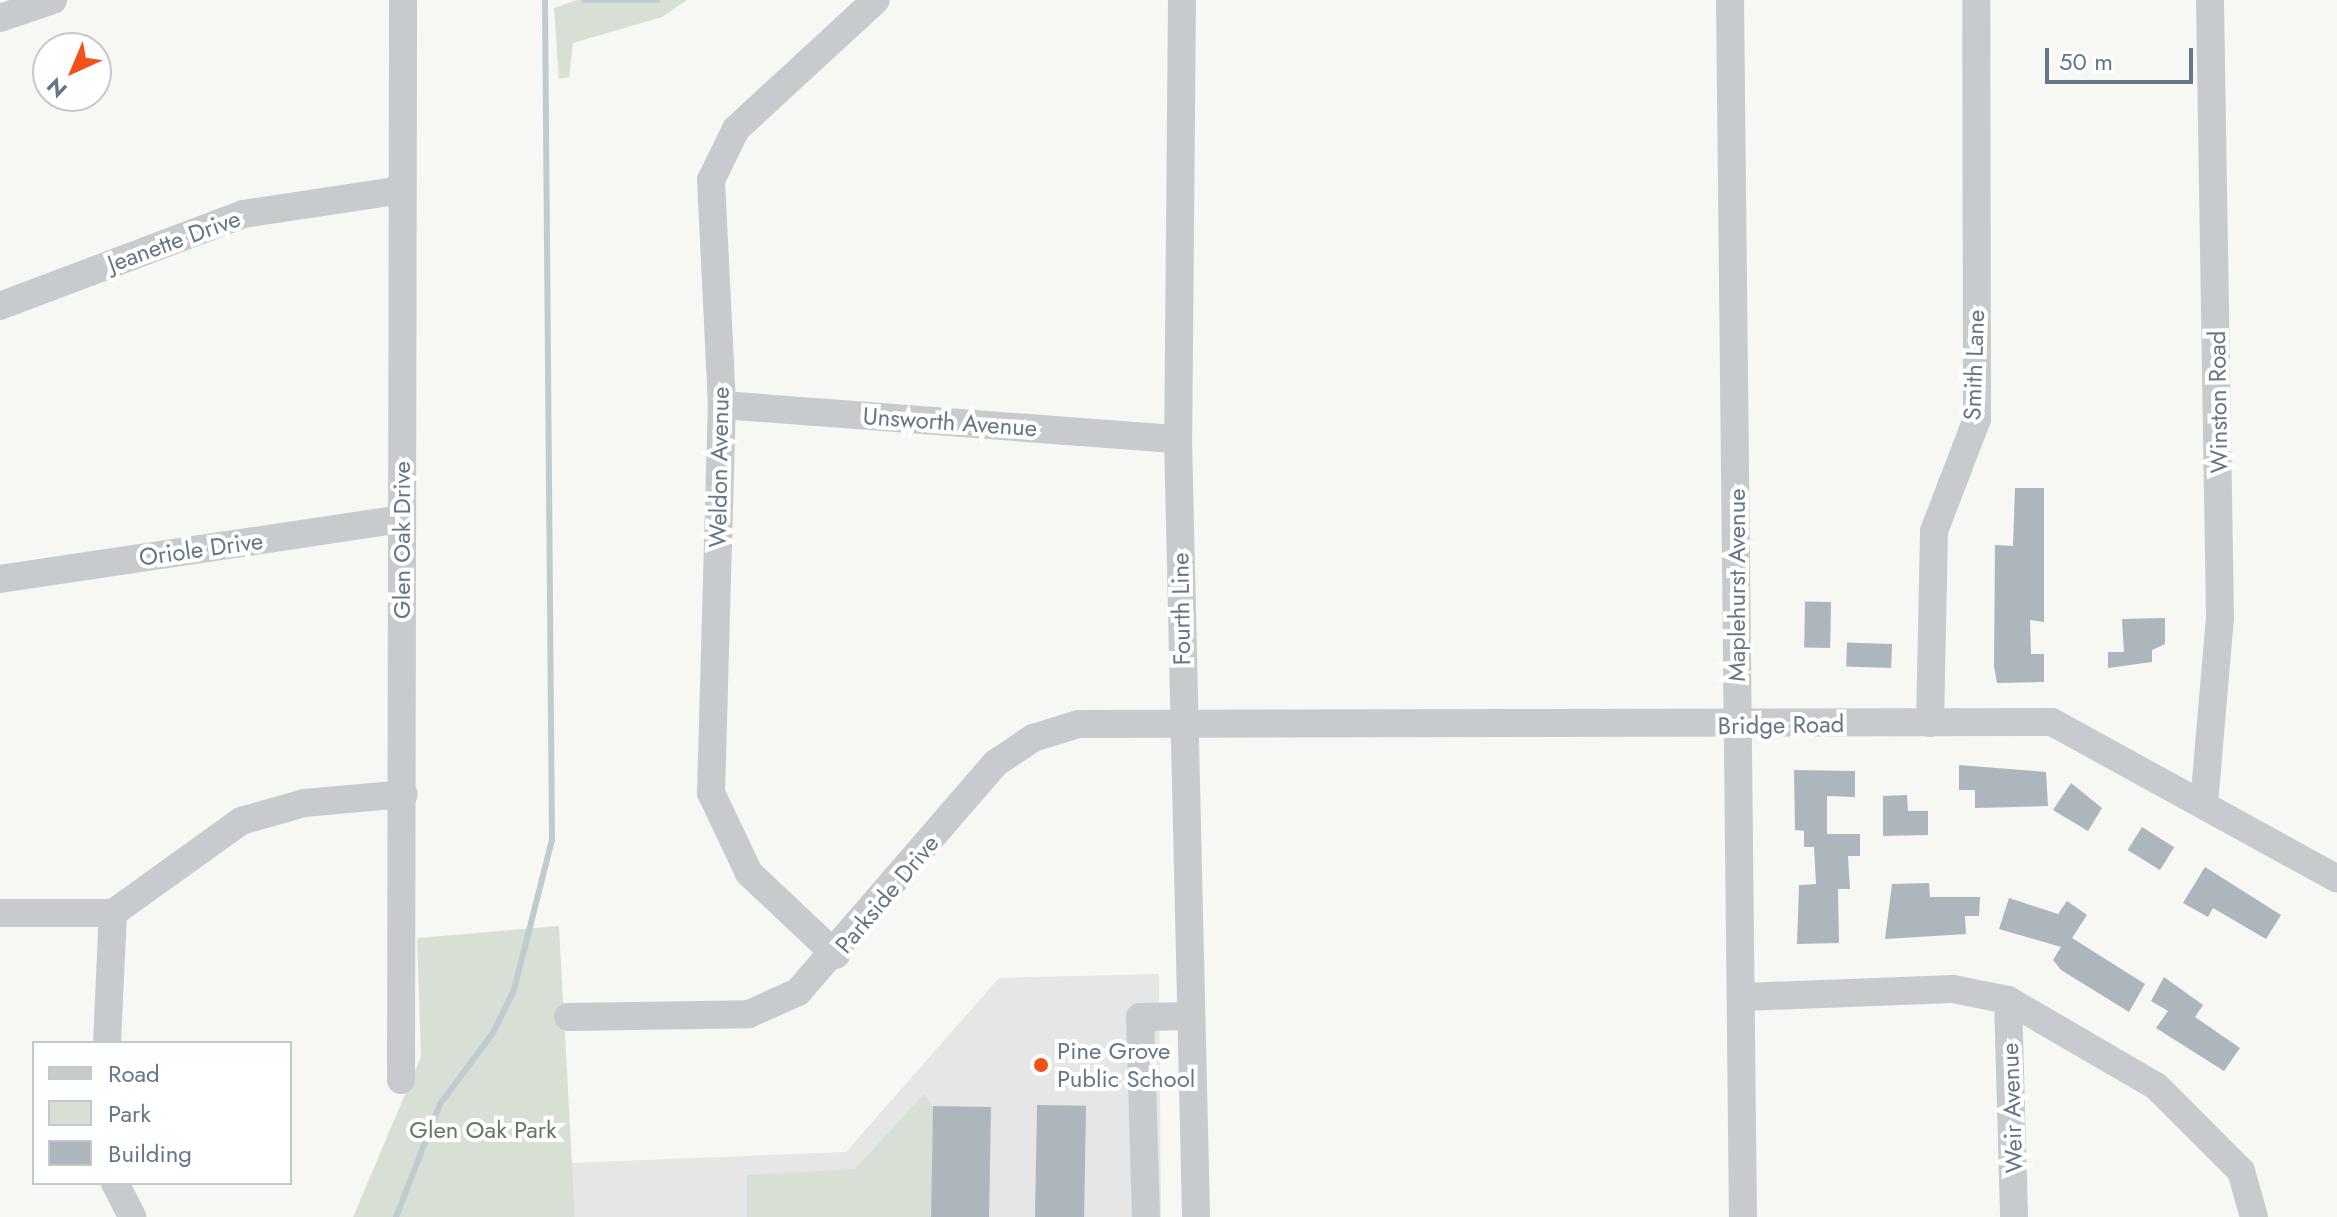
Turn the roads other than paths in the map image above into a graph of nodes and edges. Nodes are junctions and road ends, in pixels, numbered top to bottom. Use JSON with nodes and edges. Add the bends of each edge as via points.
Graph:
{"nodes":[{"id":1,"x":53,"y":0,"type":"edge"},
{"id":2,"x":403,"y":0,"type":"edge"},
{"id":3,"x":876,"y":0,"type":"edge"},
{"id":4,"x":1182,"y":0,"type":"edge"},
{"id":5,"x":1730,"y":0,"type":"edge"},
{"id":6,"x":1976,"y":0,"type":"edge"},
{"id":7,"x":2210,"y":0,"type":"edge"},
{"id":8,"x":0,"y":18,"type":"edge"},
{"id":9,"x":401,"y":190,"type":"junction"},
{"id":10,"x":0,"y":306,"type":"edge"},
{"id":11,"x":722,"y":405,"type":"junction"},
{"id":12,"x":1178,"y":439,"type":"junction"},
{"id":13,"x":402,"y":519,"type":"junction"},
{"id":14,"x":0,"y":579,"type":"edge"},
{"id":15,"x":1930,"y":723,"type":"junction"},
{"id":16,"x":1737,"y":726,"type":"junction"},
{"id":17,"x":1183,"y":728,"type":"junction"},
{"id":18,"x":404,"y":794,"type":"junction"},
{"id":19,"x":2204,"y":804,"type":"junction"},
{"id":20,"x":2337,"y":879,"type":"edge"},
{"id":21,"x":0,"y":913,"type":"edge"},
{"id":22,"x":113,"y":913,"type":"junction"},
{"id":23,"x":836,"y":955,"type":"junction"},
{"id":24,"x":1743,"y":997,"type":"junction"},
{"id":25,"x":2008,"y":1000,"type":"junction"},
{"id":26,"x":1191,"y":1016,"type":"junction"},
{"id":27,"x":568,"y":1017,"type":"dead end"},
{"id":28,"x":107,"y":1041,"type":"edge"},
{"id":29,"x":401,"y":1080,"type":"dead end"},
{"id":30,"x":116,"y":1185,"type":"edge"},
{"id":31,"x":132,"y":1217,"type":"edge"},
{"id":32,"x":1146,"y":1217,"type":"edge"},
{"id":33,"x":1196,"y":1217,"type":"edge"},
{"id":34,"x":1743,"y":1217,"type":"edge"},
{"id":35,"x":2014,"y":1217,"type":"edge"},
{"id":36,"x":2254,"y":1217,"type":"edge"}],
"edges":[{"from":1,"to":8,"type":"street"},
{"from":2,"to":9,"type":"street","name":"Glen Oak Drive"},
{"from":3,"to":11,"type":"street","name":"Weldon Avenue","via":[[736,129],[711,180]]},
{"from":4,"to":12,"type":"street","name":"Fourth Line"},
{"from":5,"to":16,"type":"street","name":"Maplehurst Avenue"},
{"from":6,"to":15,"type":"street","name":"Smith Lane","via":[[1977,419],[1934,531]]},
{"from":7,"to":19,"type":"street","name":"Winston Road","via":[[2220,618]]},
{"from":9,"to":10,"type":"street","name":"Jeanette Drive","via":[[243,214]]},
{"from":9,"to":13,"type":"street","name":"Glen Oak Drive"},
{"from":11,"to":12,"type":"street","name":"Unsworth Avenue"},
{"from":11,"to":23,"type":"street","name":"Weldon Avenue","via":[[711,793],[749,873]]},
{"from":12,"to":17,"type":"street","name":"Fourth Line"},
{"from":13,"to":14,"type":"street","name":"Oriole Drive"},
{"from":13,"to":18,"type":"street","name":"Glen Oak Drive"},
{"from":15,"to":16,"type":"street","name":"Bridge Road"},
{"from":15,"to":19,"type":"street","name":"Bridge Road","via":[[2052,722]]},
{"from":16,"to":17,"type":"street","name":"Bridge Road"},
{"from":16,"to":24,"type":"street","name":"Maplehurst Avenue"},
{"from":17,"to":23,"type":"street","name":"Parkside Drive","via":[[1078,724],[1033,738],[996,763]]},
{"from":17,"to":26,"type":"street","name":"Fourth Line"},
{"from":18,"to":22,"type":"street","via":[[304,803],[241,821]]},
{"from":18,"to":29,"type":"street","name":"Glen Oak Drive"},
{"from":19,"to":20,"type":"street","name":"Bridge Road"},
{"from":21,"to":22,"type":"street"},
{"from":22,"to":28,"type":"street"},
{"from":23,"to":27,"type":"street","name":"Parkside Drive","via":[[798,992],[749,1014]]},
{"from":24,"to":25,"type":"street","via":[[1953,989]]},
{"from":24,"to":34,"type":"street","name":"Maplehurst Avenue"},
{"from":25,"to":35,"type":"street","name":"Weir Avenue"},
{"from":25,"to":36,"type":"street","via":[[2156,1086],[2241,1171]]},
{"from":26,"to":32,"type":"street","via":[[1140,1017]]},
{"from":26,"to":33,"type":"street","name":"Fourth Line"},
{"from":30,"to":31,"type":"street"}]}
